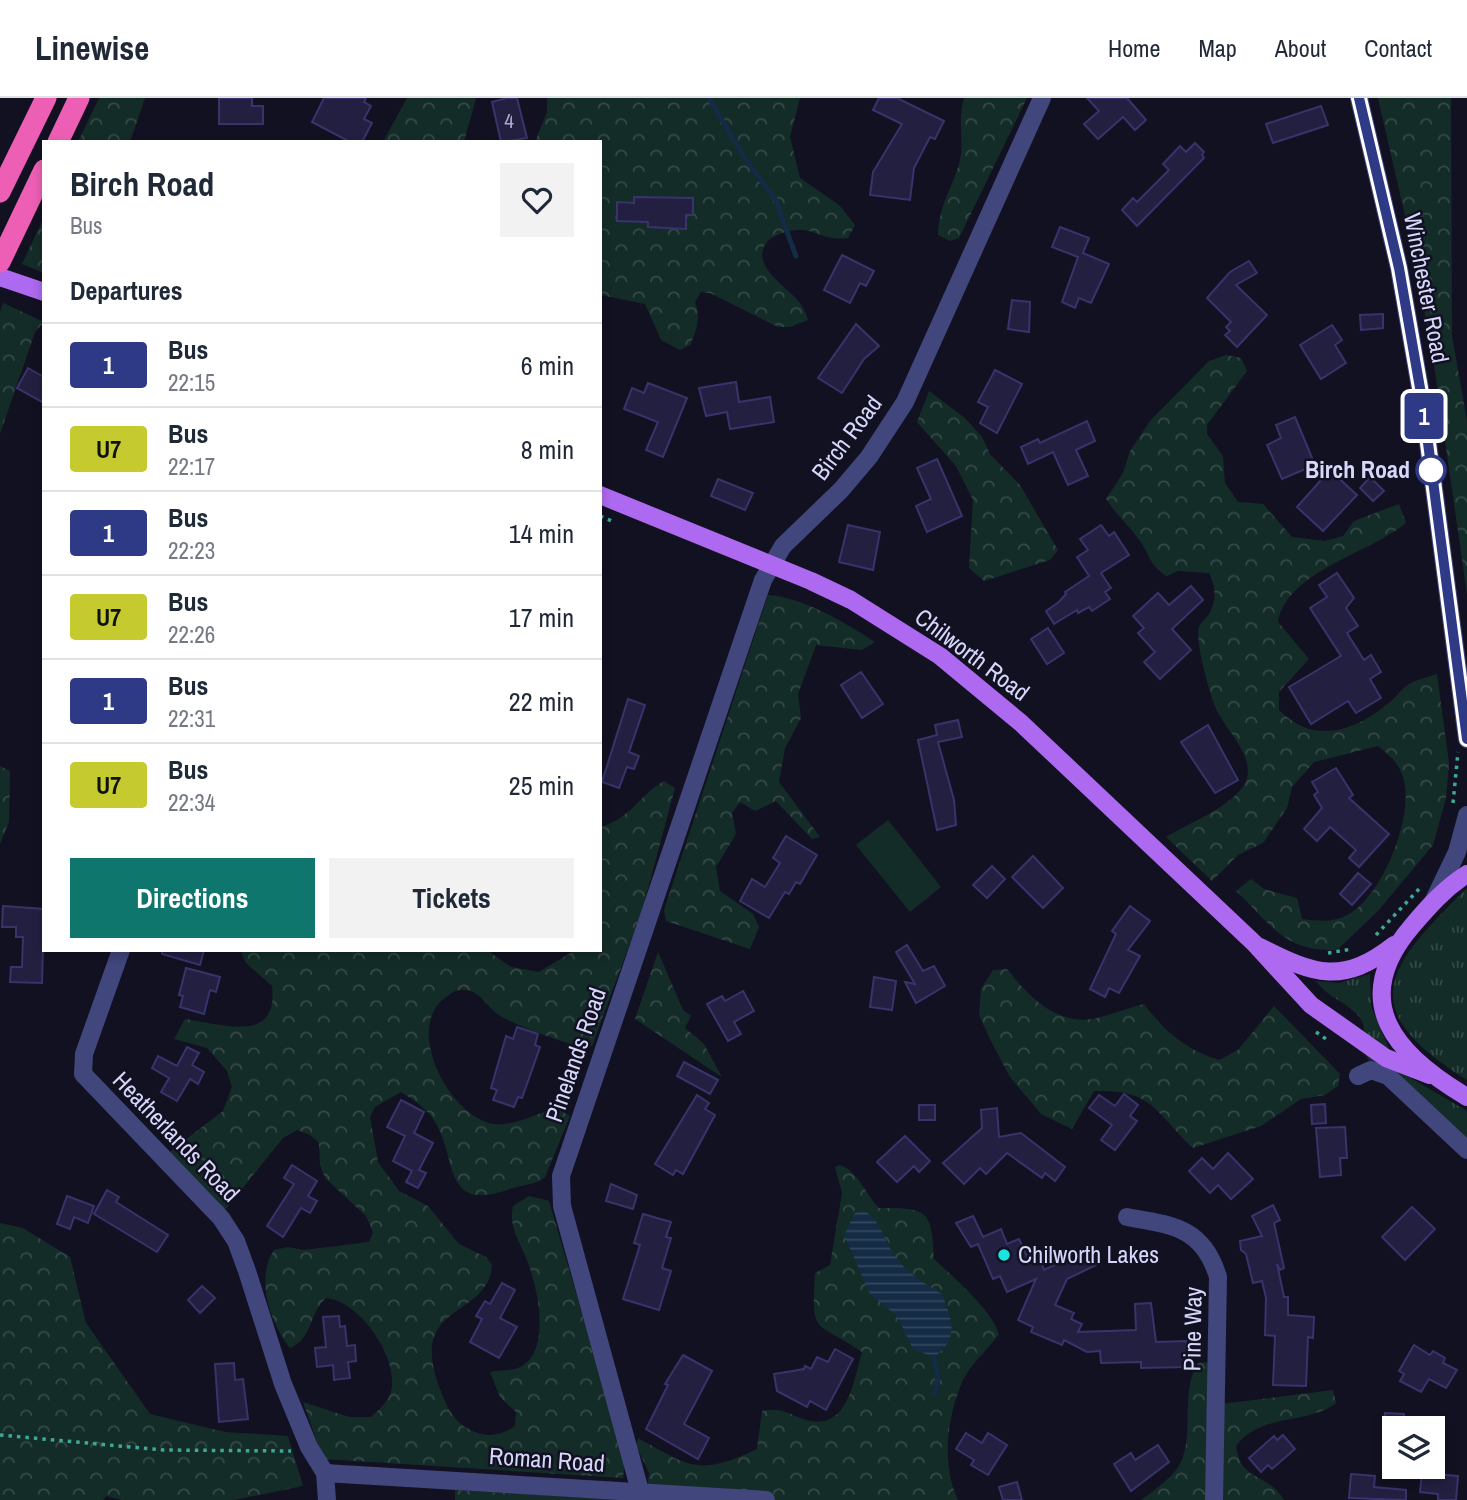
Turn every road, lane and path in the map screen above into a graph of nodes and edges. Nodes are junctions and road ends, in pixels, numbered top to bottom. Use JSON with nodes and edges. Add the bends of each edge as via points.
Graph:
{"nodes":[{"id":1,"x":46,"y":98,"type":"edge"},
{"id":2,"x":79,"y":98,"type":"edge"},
{"id":3,"x":1042,"y":98,"type":"edge"},
{"id":4,"x":1359,"y":98,"type":"edge"},
{"id":5,"x":59,"y":140,"type":"edge"},
{"id":6,"x":42,"y":174,"type":"edge"},
{"id":7,"x":0,"y":192,"type":"edge"},
{"id":8,"x":0,"y":262,"type":"edge"},
{"id":9,"x":0,"y":277,"type":"edge"},
{"id":10,"x":42,"y":291,"type":"edge"},
{"id":11,"x":602,"y":496,"type":"edge"},
{"id":12,"x":771,"y":563,"type":"junction"},
{"id":13,"x":1467,"y":739,"type":"edge"},
{"id":14,"x":1459,"y":760,"type":"dead end"},
{"id":15,"x":1467,"y":760,"type":"edge"},
{"id":16,"x":1467,"y":815,"type":"edge"},
{"id":17,"x":1467,"y":874,"type":"edge"},
{"id":18,"x":1425,"y":882,"type":"dead end"},
{"id":19,"x":1434,"y":900,"type":"junction"},
{"id":20,"x":1372,"y":939,"type":"dead end"},
{"id":21,"x":1399,"y":941,"type":"junction"},
{"id":22,"x":1254,"y":943,"type":"junction"},
{"id":23,"x":1360,"y":947,"type":"dead end"},
{"id":24,"x":120,"y":952,"type":"edge"},
{"id":25,"x":1326,"y":953,"type":"dead end"},
{"id":26,"x":1314,"y":1029,"type":"dead end"},
{"id":27,"x":1335,"y":1044,"type":"dead end"},
{"id":28,"x":1430,"y":1075,"type":"junction"},
{"id":29,"x":1358,"y":1076,"type":"dead end"},
{"id":30,"x":1467,"y":1097,"type":"edge"},
{"id":31,"x":1467,"y":1150,"type":"edge"},
{"id":32,"x":1127,"y":1217,"type":"dead end"},
{"id":33,"x":0,"y":1435,"type":"edge"},
{"id":34,"x":309,"y":1447,"type":"junction"},
{"id":35,"x":325,"y":1473,"type":"junction"},
{"id":36,"x":640,"y":1491,"type":"junction"},
{"id":37,"x":327,"y":1500,"type":"edge"},
{"id":38,"x":766,"y":1500,"type":"edge"},
{"id":39,"x":1214,"y":1500,"type":"edge"}],
"edges":[{"from":1,"to":7,"type":"highway"},
{"from":2,"to":5,"type":"highway"},
{"from":3,"to":12,"type":"street","name":"Birch Road","via":[[905,402],[841,491]]},
{"from":4,"to":13,"type":"street","name":"Winchester Road","via":[[1399,268],[1423,405]]},
{"from":6,"to":8,"type":"highway"},
{"from":9,"to":10,"type":"main road"},
{"from":11,"to":12,"type":"main road","name":"Chilworth Road"},
{"from":12,"to":22,"type":"main road","name":"Chilworth Road","via":[[851,600],[978,684]]},
{"from":12,"to":36,"type":"street","name":"Pinelands Road","via":[[561,1176],[562,1206]]},
{"from":14,"to":15,"type":"path"},
{"from":16,"to":19,"type":"street","via":[[1457,852]]},
{"from":17,"to":19,"type":"main road"},
{"from":18,"to":20,"type":"path"},
{"from":19,"to":21,"type":"main road"},
{"from":21,"to":22,"type":"main road","name":"Chilworth Road","via":[[1366,964],[1331,973],[1310,971]]},
{"from":21,"to":28,"type":"main road","via":[[1384,971],[1384,1015],[1400,1043]]},
{"from":22,"to":28,"type":"main road","name":"Chilworth Road","via":[[1290,985],[1331,1021],[1386,1058]]},
{"from":23,"to":25,"type":"path"},
{"from":24,"to":34,"type":"street","name":"Heatherlands Road","via":[[84,1054],[83,1074],[222,1218],[236,1241]]},
{"from":26,"to":27,"type":"path"},
{"from":28,"to":30,"type":"main road"},
{"from":29,"to":31,"type":"street","via":[[1376,1071],[1398,1095]]},
{"from":32,"to":39,"type":"street","name":"Pine Way","via":[[1178,1227],[1195,1237],[1214,1261],[1218,1277]]},
{"from":33,"to":34,"type":"path","via":[[163,1450],[289,1451]]},
{"from":34,"to":35,"type":"street","name":"Heatherlands Road"},
{"from":35,"to":36,"type":"street","name":"Roman Road"},
{"from":35,"to":37,"type":"street"},
{"from":36,"to":38,"type":"street","name":"Roman Road"}]}
